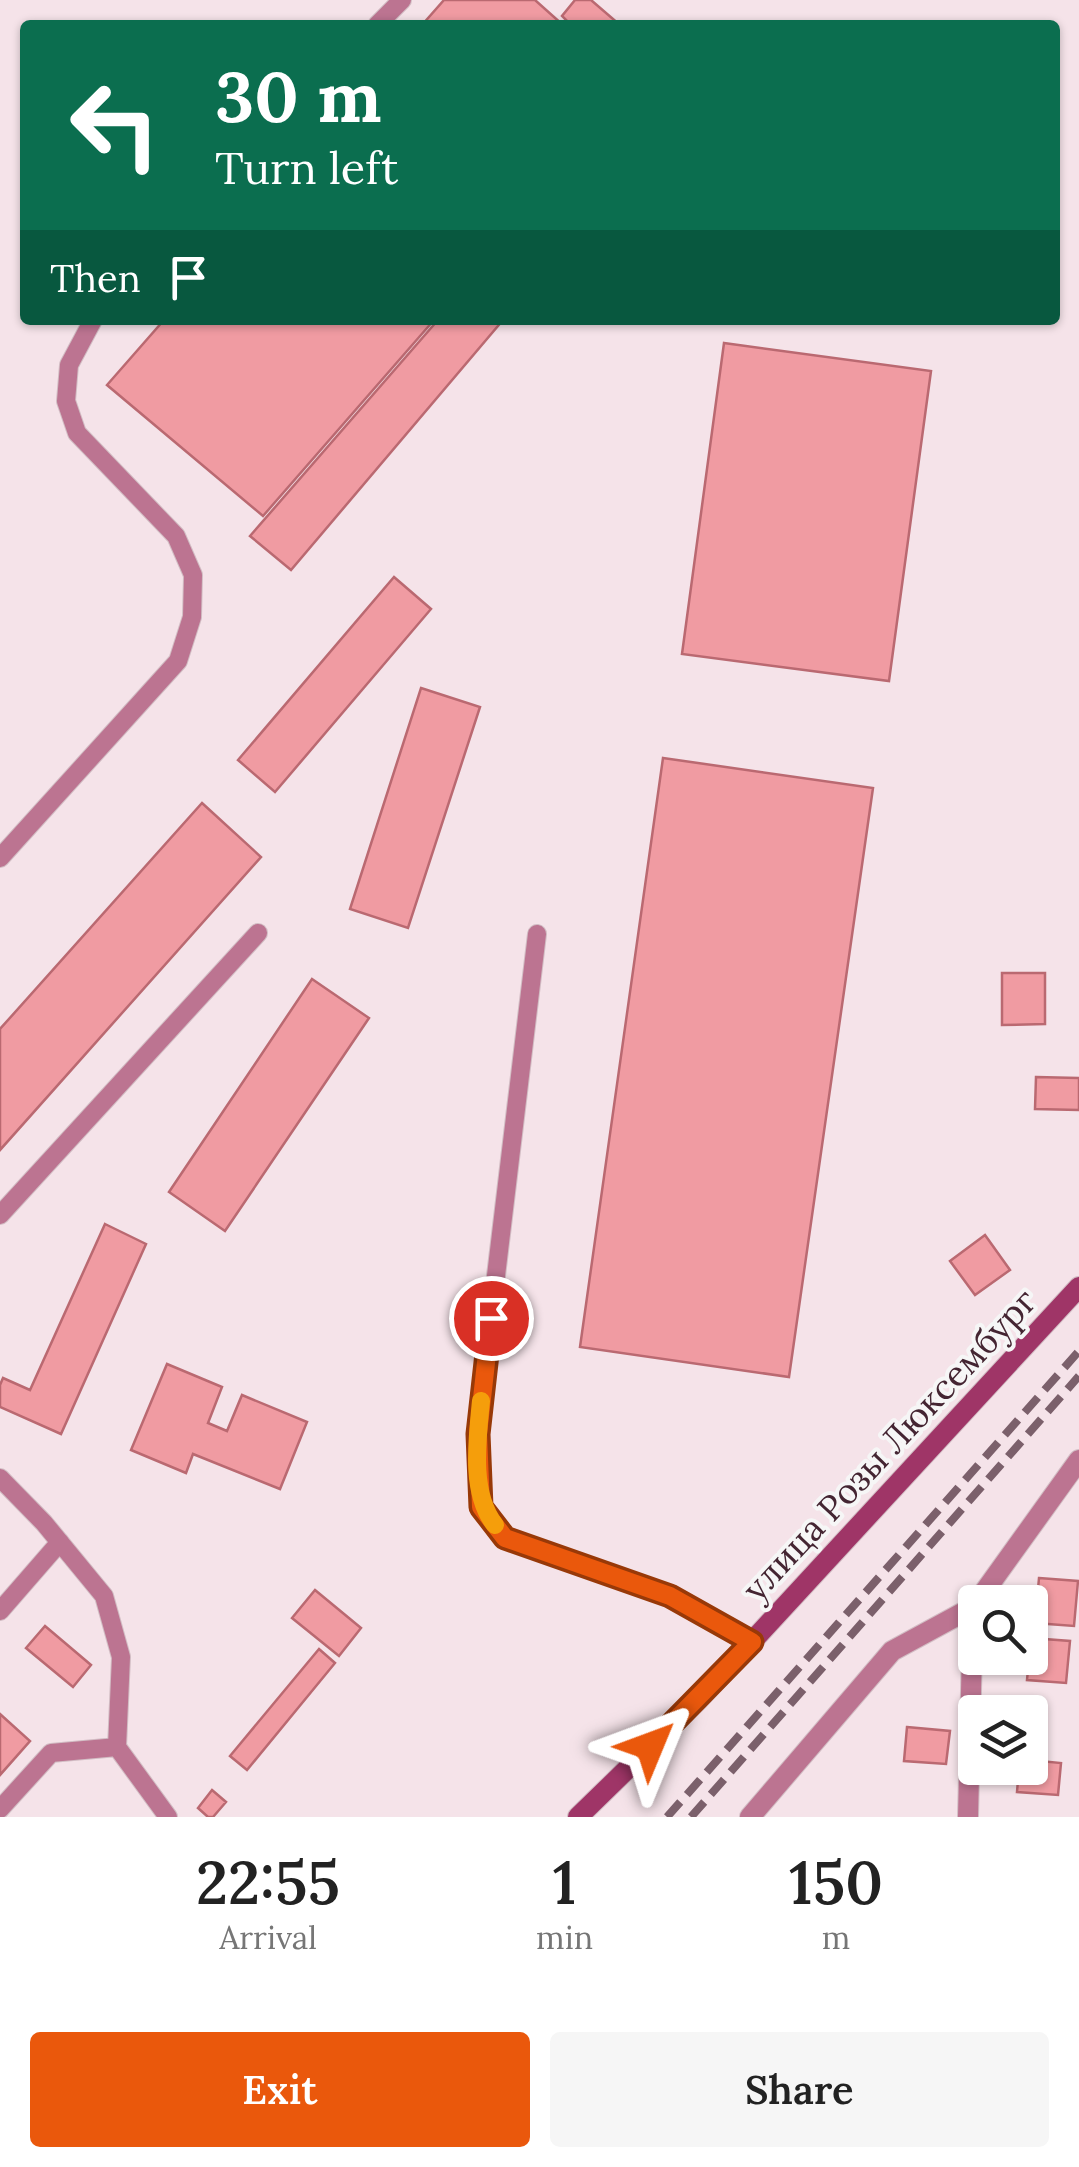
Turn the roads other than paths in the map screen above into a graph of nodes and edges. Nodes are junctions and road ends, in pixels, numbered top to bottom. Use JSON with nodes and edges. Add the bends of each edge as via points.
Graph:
{"nodes":[{"id":1,"x":402,"y":0,"type":"edge"},
{"id":2,"x":382,"y":20,"type":"edge"},
{"id":3,"x":91,"y":325,"type":"edge"},
{"id":4,"x":0,"y":858,"type":"edge"},
{"id":5,"x":258,"y":933,"type":"dead end"},
{"id":6,"x":536,"y":934,"type":"dead end"},
{"id":7,"x":0,"y":1215,"type":"edge"},
{"id":8,"x":1079,"y":1287,"type":"edge"},
{"id":9,"x":1079,"y":1460,"type":"edge"},
{"id":10,"x":0,"y":1478,"type":"edge"},
{"id":11,"x":60,"y":1542,"type":"junction"},
{"id":12,"x":990,"y":1585,"type":"edge"},
{"id":13,"x":0,"y":1612,"type":"edge"},
{"id":14,"x":958,"y":1615,"type":"edge"},
{"id":15,"x":752,"y":1642,"type":"junction"},
{"id":16,"x":974,"y":1675,"type":"edge"},
{"id":17,"x":117,"y":1747,"type":"junction"},
{"id":18,"x":0,"y":1809,"type":"edge"},
{"id":19,"x":168,"y":1817,"type":"edge"},
{"id":20,"x":578,"y":1817,"type":"edge"},
{"id":21,"x":750,"y":1817,"type":"edge"},
{"id":22,"x":968,"y":1817,"type":"edge"}],
"edges":[{"from":1,"to":2,"type":"lane"},
{"from":3,"to":4,"type":"lane","via":[[69,365],[66,401],[78,433],[176,536],[193,575],[192,618],[178,661]]},
{"from":5,"to":7,"type":"lane"},
{"from":6,"to":15,"type":"lane","via":[[478,1434],[481,1507],[505,1538],[670,1596]]},
{"from":8,"to":15,"type":"main road","name":"улица Розы Люксембург"},
{"from":9,"to":12,"type":"street"},
{"from":10,"to":11,"type":"lane"},
{"from":11,"to":13,"type":"lane"},
{"from":11,"to":17,"type":"lane","via":[[104,1596],[121,1657]]},
{"from":14,"to":21,"type":"street","via":[[892,1651]]},
{"from":15,"to":20,"type":"main road","name":"улица Розы Люксембург"},
{"from":16,"to":22,"type":"street"},
{"from":17,"to":18,"type":"lane","via":[[50,1754]]},
{"from":17,"to":19,"type":"lane"}]}
